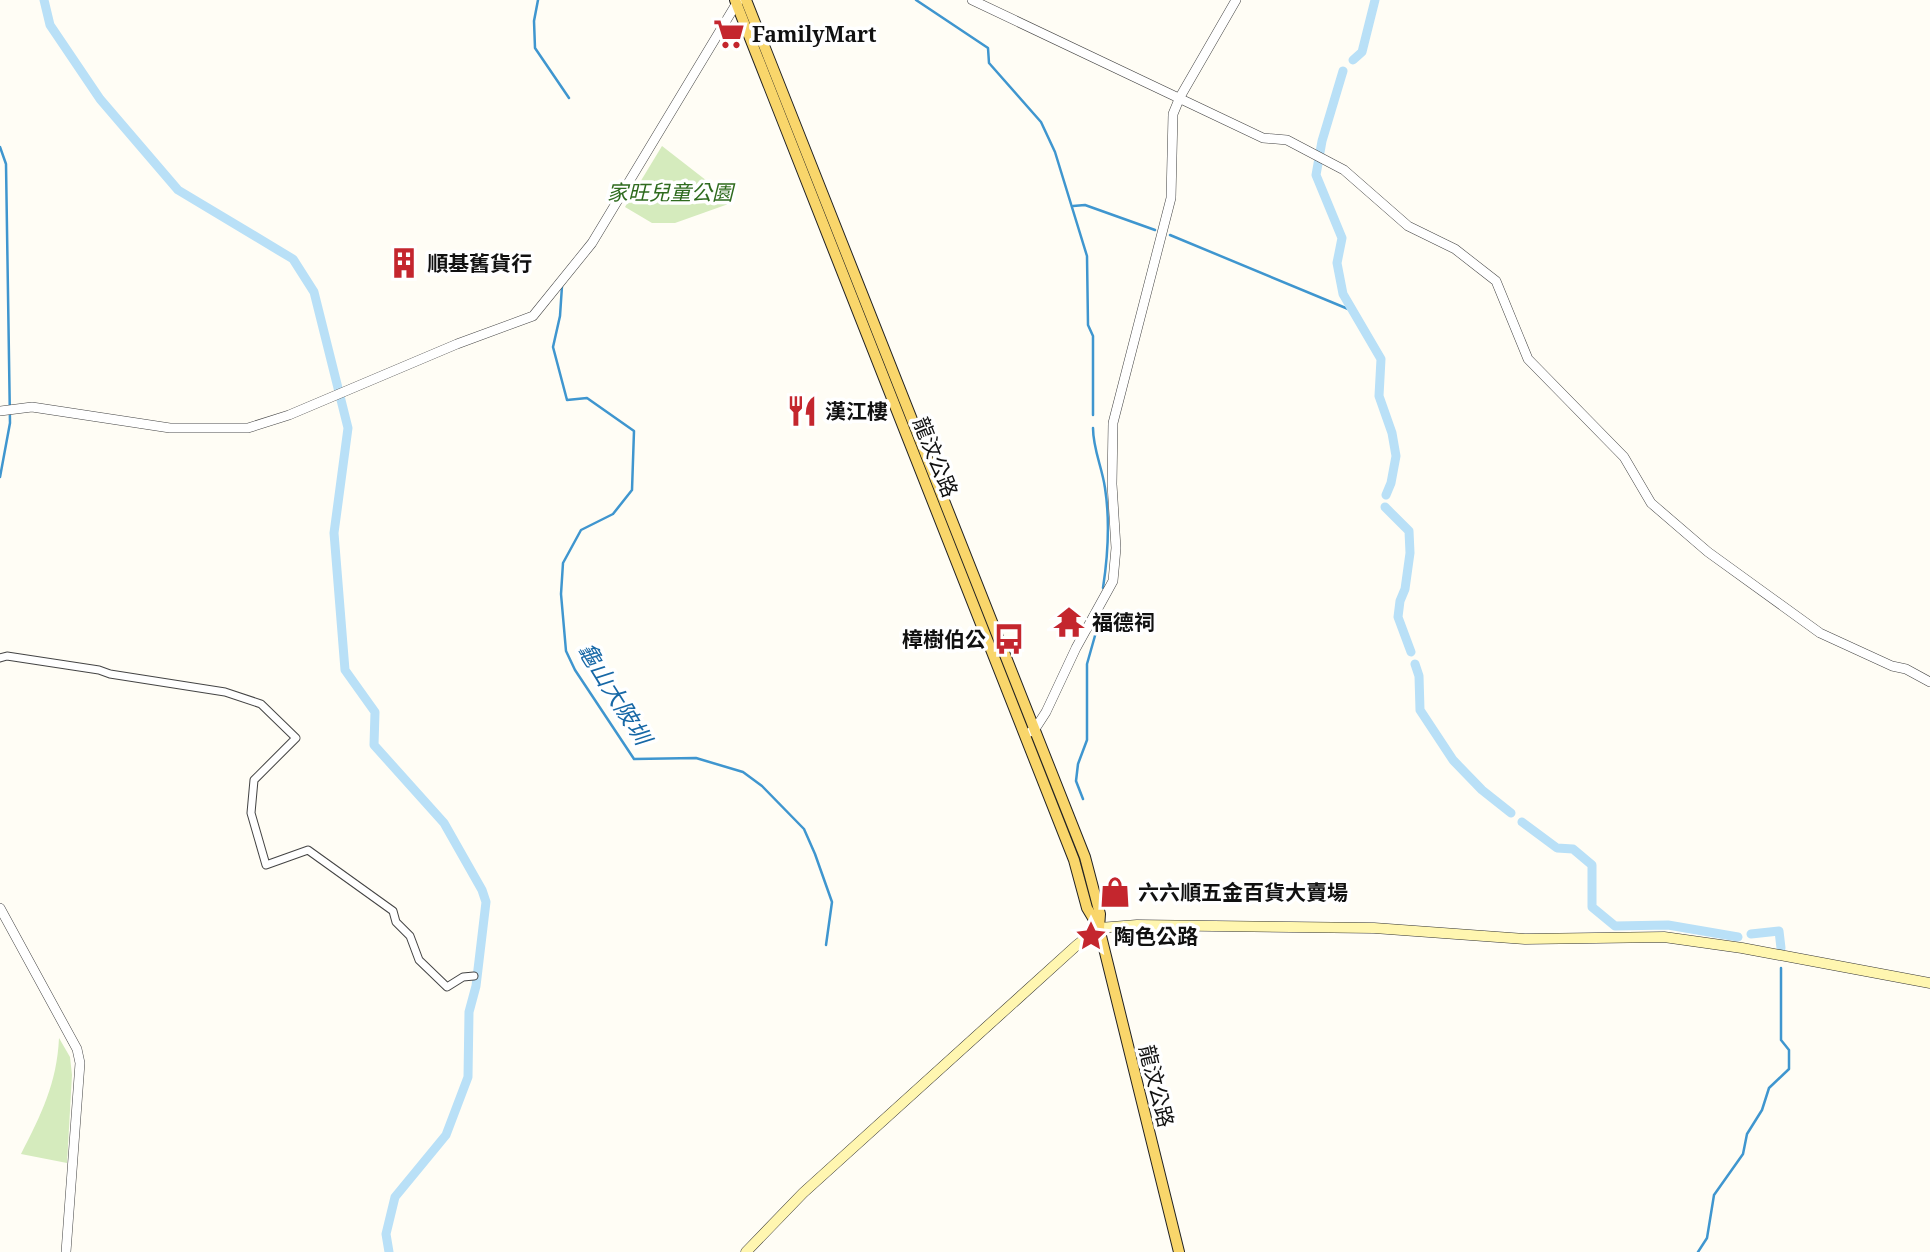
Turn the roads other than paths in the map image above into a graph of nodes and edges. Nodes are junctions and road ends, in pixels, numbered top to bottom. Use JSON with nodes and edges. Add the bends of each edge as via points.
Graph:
{"nodes":[{"id":1,"x":972,"y":0,"type":"edge"},
{"id":2,"x":1236,"y":0,"type":"edge"},
{"id":3,"x":739,"y":1,"type":"edge"},
{"id":4,"x":1180,"y":97,"type":"junction"},
{"id":5,"x":2,"y":410,"type":"edge"},
{"id":6,"x":0,"y":657,"type":"edge"},
{"id":7,"x":1930,"y":682,"type":"edge"},
{"id":8,"x":1030,"y":732,"type":"junction"},
{"id":9,"x":0,"y":908,"type":"edge"},
{"id":10,"x":1099,"y":928,"type":"junction"},
{"id":11,"x":474,"y":976,"type":"dead end"},
{"id":12,"x":1930,"y":983,"type":"edge"},
{"id":13,"x":66,"y":1252,"type":"edge"},
{"id":14,"x":746,"y":1252,"type":"edge"},
{"id":15,"x":1179,"y":1252,"type":"edge"}],
"edges":[{"from":1,"to":4,"type":"street"},
{"from":2,"to":4,"type":"street"},
{"from":3,"to":5,"type":"street","via":[[592,243],[533,316],[248,428],[170,428],[32,407]]},
{"from":3,"to":8,"type":"main road","name":"龍汶公路"},
{"from":4,"to":7,"type":"street","via":[[1263,138],[1287,141],[1344,170],[1408,226],[1455,249],[1496,281],[1528,359],[1624,457],[1651,503],[1708,552],[1820,633]]},
{"from":4,"to":8,"type":"street","via":[[1173,114],[1171,198],[1113,423],[1114,581],[1046,712]]},
{"from":6,"to":11,"type":"street","via":[[225,692],[261,704],[296,738],[254,780],[251,813],[266,865],[308,850],[393,911],[419,960],[447,987]]},
{"from":8,"to":10,"type":"main road","name":"龍汶公路","via":[[1085,857],[1100,914]]},
{"from":9,"to":13,"type":"street","via":[[77,1049],[80,1063]]},
{"from":10,"to":12,"type":"main road","via":[[1374,928],[1525,939],[1664,937]]},
{"from":10,"to":14,"type":"main road","via":[[803,1193]]},
{"from":10,"to":15,"type":"main road","name":"龍汶公路"}]}
